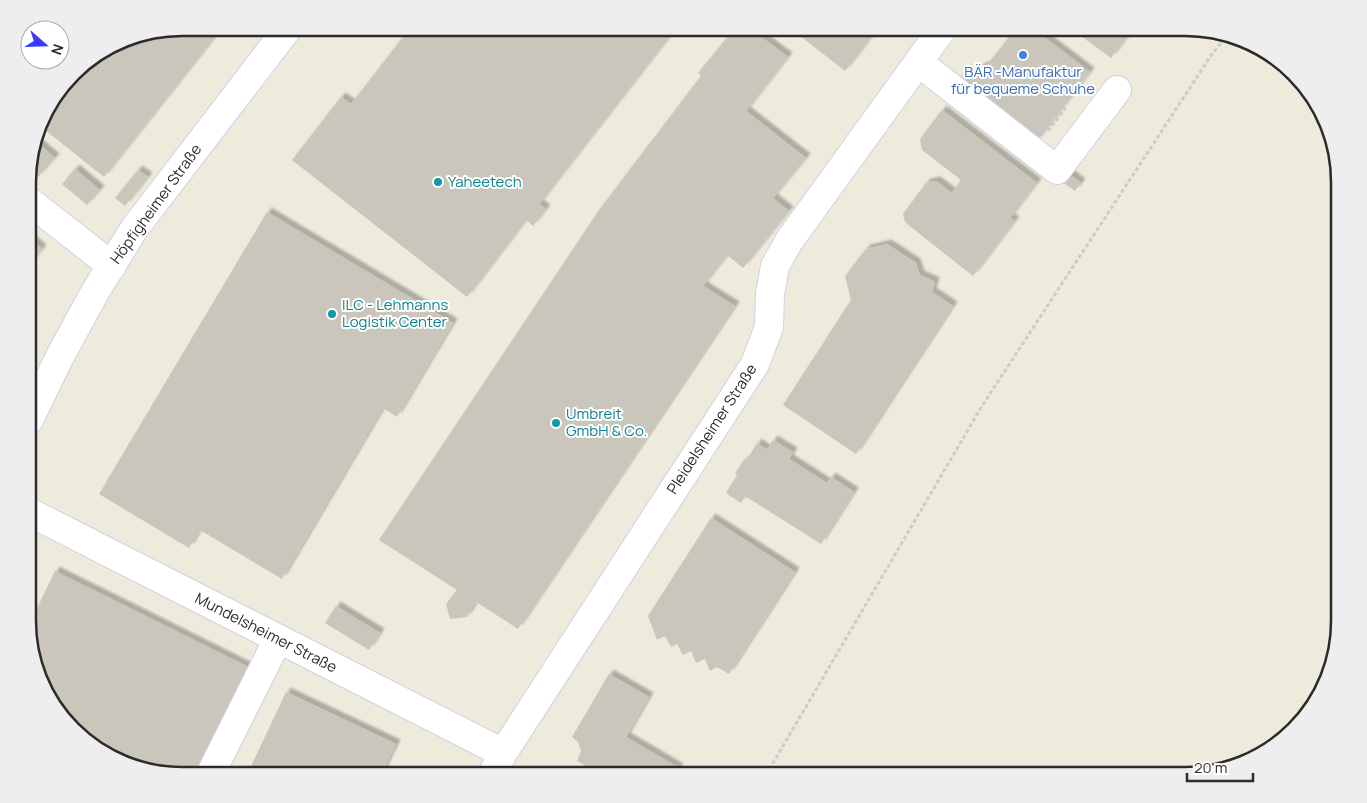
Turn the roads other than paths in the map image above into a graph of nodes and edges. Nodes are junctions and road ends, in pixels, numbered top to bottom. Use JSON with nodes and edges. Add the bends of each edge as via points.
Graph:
{"nodes":[{"id":1,"x":282,"y":36,"type":"edge"},
{"id":2,"x":937,"y":36,"type":"edge"},
{"id":3,"x":918,"y":62,"type":"junction"},
{"id":4,"x":1117,"y":90,"type":"dead end"},
{"id":5,"x":36,"y":206,"type":"edge"},
{"id":6,"x":112,"y":266,"type":"junction"},
{"id":7,"x":36,"y":406,"type":"edge"},
{"id":8,"x":36,"y":516,"type":"edge"},
{"id":9,"x":278,"y":639,"type":"junction"},
{"id":10,"x":498,"y":764,"type":"edge"},
{"id":11,"x":214,"y":767,"type":"edge"}],
"edges":[{"from":1,"to":6,"type":"street","name":"Höpfigheimer Straße","via":[[134,229]]},
{"from":2,"to":3,"type":"street","name":"Pleidelsheimer Straße"},
{"from":3,"to":4,"type":"street","via":[[1057,170]]},
{"from":3,"to":10,"type":"street","name":"Pleidelsheimer Straße","via":[[789,241],[775,266],[768,327],[755,364]]},
{"from":5,"to":6,"type":"street"},
{"from":6,"to":7,"type":"street","name":"Höpfigheimer Straße","via":[[59,358]]},
{"from":8,"to":9,"type":"street","name":"Mundelsheimer Straße"},
{"from":9,"to":10,"type":"street","name":"Mundelsheimer Straße"},
{"from":9,"to":11,"type":"street"}]}
